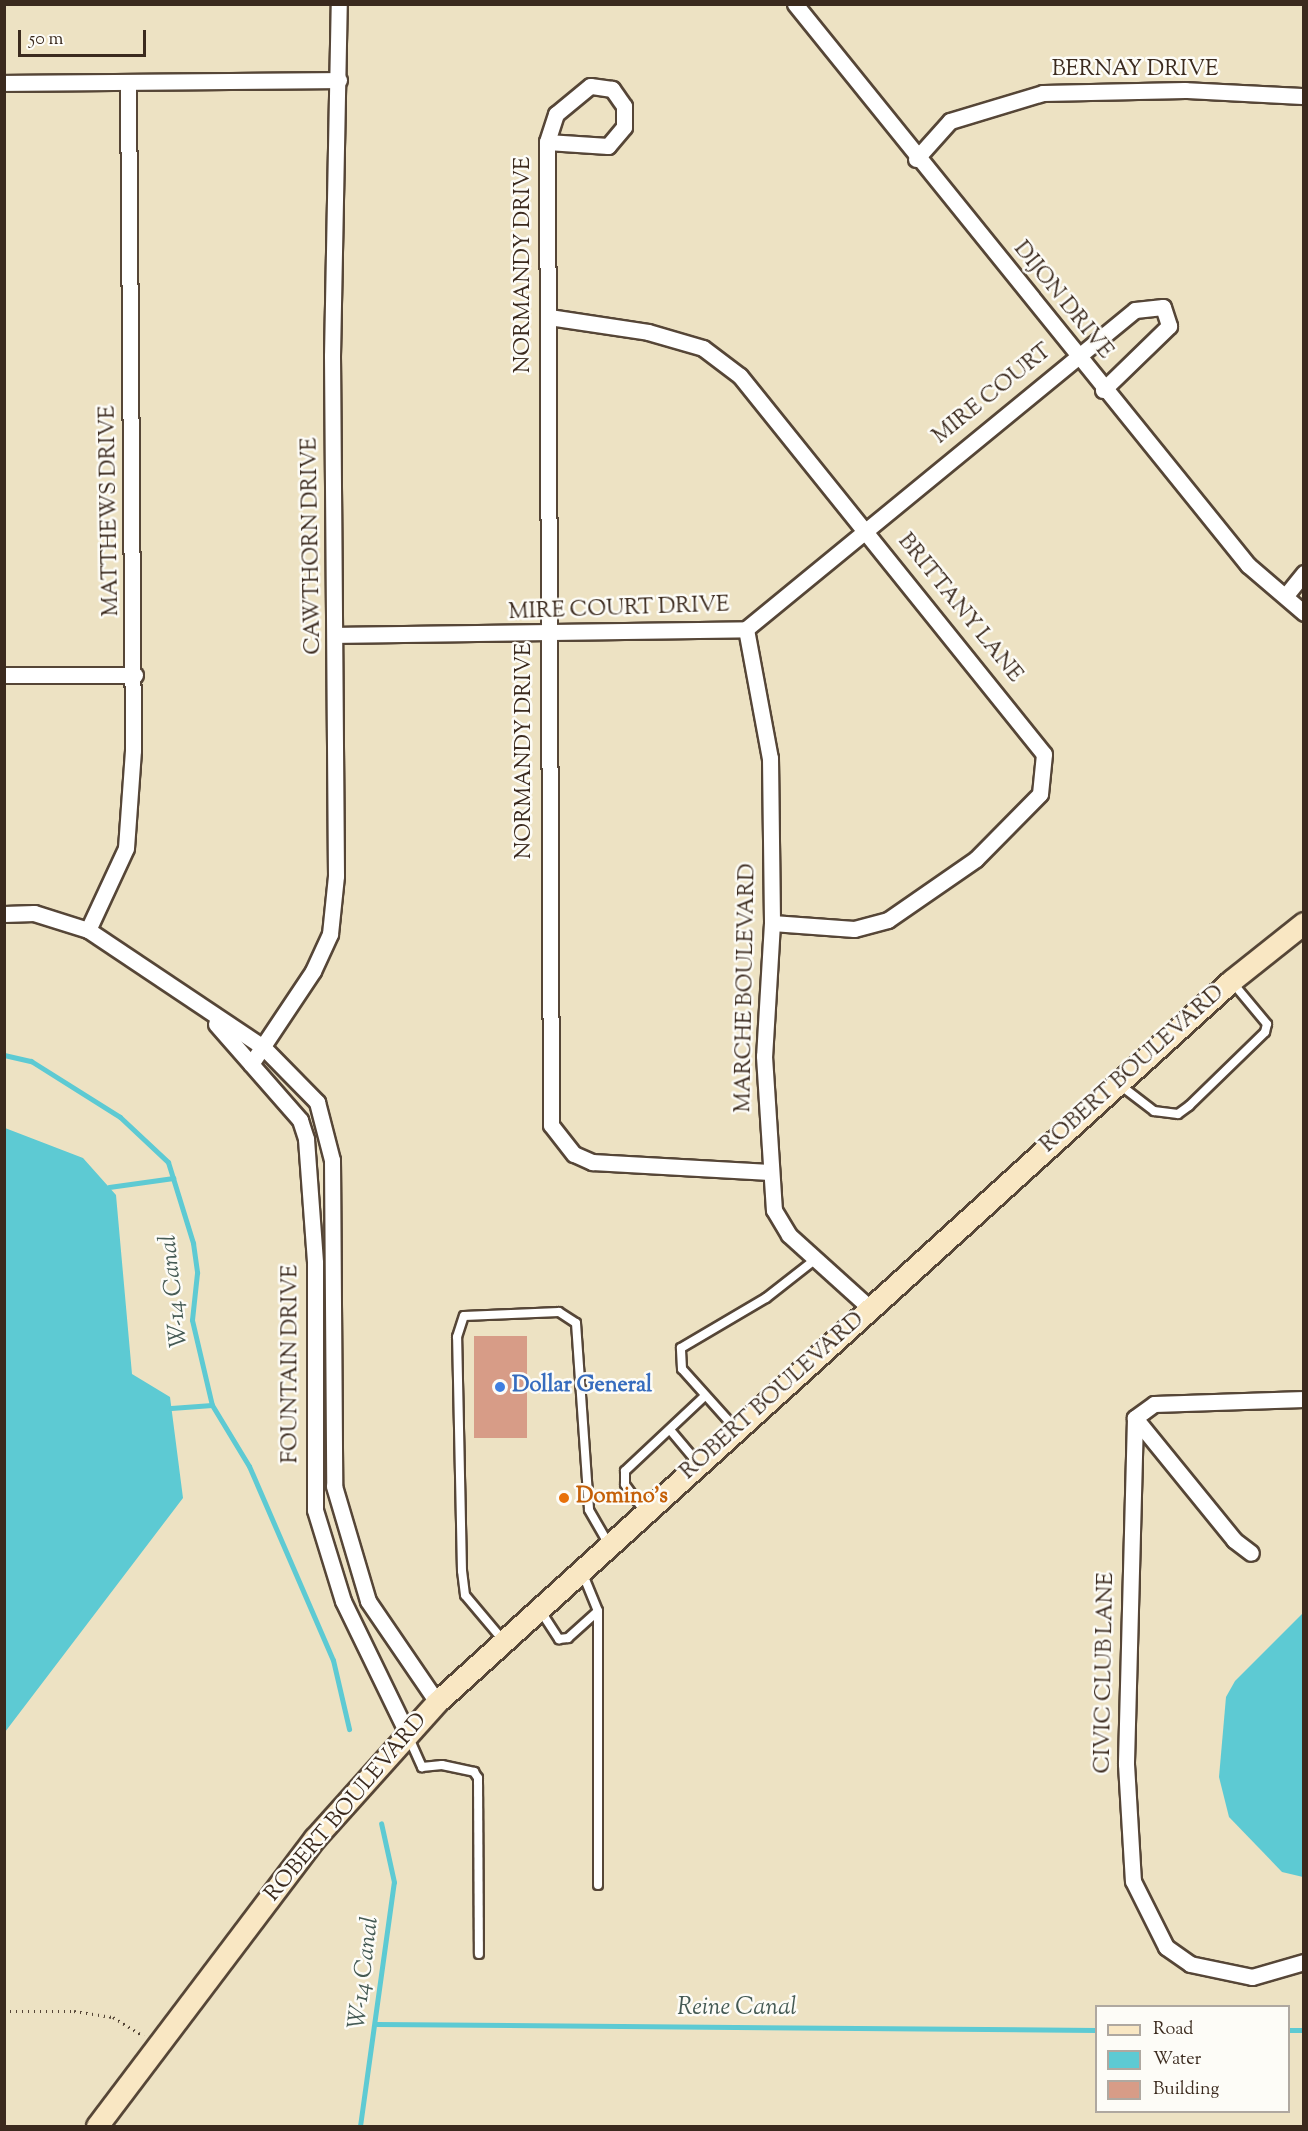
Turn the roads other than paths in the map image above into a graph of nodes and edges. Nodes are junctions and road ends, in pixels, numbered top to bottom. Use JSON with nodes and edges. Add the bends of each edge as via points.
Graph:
{"nodes":[{"id":1,"x":339,"y":4,"type":"edge"},
{"id":2,"x":795,"y":4,"type":"edge"},
{"id":3,"x":339,"y":80,"type":"junction"},
{"id":4,"x":4,"y":83,"type":"edge"},
{"id":5,"x":128,"y":84,"type":"junction"},
{"id":6,"x":1304,"y":96,"type":"edge"},
{"id":7,"x":547,"y":142,"type":"junction"},
{"id":8,"x":916,"y":159,"type":"junction"},
{"id":9,"x":549,"y":317,"type":"junction"},
{"id":10,"x":1079,"y":355,"type":"junction"},
{"id":11,"x":1103,"y":390,"type":"junction"},
{"id":12,"x":864,"y":527,"type":"junction"},
{"id":13,"x":1304,"y":573,"type":"edge"},
{"id":14,"x":1287,"y":594,"type":"junction"},
{"id":15,"x":1304,"y":613,"type":"edge"},
{"id":16,"x":746,"y":629,"type":"junction"},
{"id":17,"x":337,"y":635,"type":"junction"},
{"id":18,"x":549,"y":636,"type":"junction"},
{"id":19,"x":4,"y":675,"type":"edge"},
{"id":20,"x":135,"y":675,"type":"junction"},
{"id":21,"x":4,"y":914,"type":"edge"},
{"id":22,"x":772,"y":923,"type":"junction"},
{"id":23,"x":1304,"y":923,"type":"edge"},
{"id":24,"x":88,"y":930,"type":"junction"},
{"id":25,"x":1231,"y":981,"type":"junction"},
{"id":26,"x":206,"y":1012,"type":"junction"},
{"id":27,"x":264,"y":1047,"type":"junction"},
{"id":28,"x":251,"y":1064,"type":"junction"},
{"id":29,"x":1118,"y":1084,"type":"junction"},
{"id":30,"x":770,"y":1172,"type":"junction"},
{"id":31,"x":314,"y":1237,"type":"junction"},
{"id":32,"x":333,"y":1237,"type":"junction"},
{"id":33,"x":816,"y":1259,"type":"junction"},
{"id":34,"x":871,"y":1309,"type":"junction"},
{"id":35,"x":705,"y":1396,"type":"junction"},
{"id":36,"x":1304,"y":1399,"type":"edge"},
{"id":37,"x":1135,"y":1418,"type":"junction"},
{"id":38,"x":737,"y":1430,"type":"junction"},
{"id":39,"x":671,"y":1431,"type":"junction"},
{"id":40,"x":699,"y":1464,"type":"junction"},
{"id":41,"x":646,"y":1512,"type":"junction"},
{"id":42,"x":610,"y":1545,"type":"junction"},
{"id":43,"x":1251,"y":1553,"type":"dead end"},
{"id":44,"x":582,"y":1571,"type":"junction"},
{"id":45,"x":365,"y":1594,"type":"junction"},
{"id":46,"x":343,"y":1601,"type":"junction"},
{"id":47,"x":539,"y":1609,"type":"junction"},
{"id":48,"x":598,"y":1611,"type":"junction"},
{"id":49,"x":504,"y":1641,"type":"junction"},
{"id":50,"x":437,"y":1702,"type":"junction"},
{"id":51,"x":407,"y":1733,"type":"junction"},
{"id":52,"x":598,"y":1885,"type":"dead end"},
{"id":53,"x":478,"y":1954,"type":"dead end"},
{"id":54,"x":1304,"y":1962,"type":"edge"},
{"id":55,"x":97,"y":2127,"type":"edge"}],
"edges":[{"from":1,"to":3,"type":"street","name":"CAWTHORN DRIVE"},
{"from":2,"to":8,"type":"street","name":"DIJON DRIVE"},
{"from":3,"to":5,"type":"street"},
{"from":3,"to":17,"type":"street","name":"CAWTHORN DRIVE","via":[[332,356]]},
{"from":4,"to":5,"type":"street"},
{"from":5,"to":20,"type":"street","name":"MATTHEWS DRIVE"},
{"from":6,"to":8,"type":"street","name":"BERNAY DRIVE","via":[[1185,90],[1043,93],[950,122]]},
{"from":7,"to":7,"type":"street","name":"NORMANDY DRIVE","via":[[556,114],[590,86],[612,89],[624,106],[624,127],[608,146]]},
{"from":7,"to":9,"type":"street","name":"NORMANDY DRIVE"},
{"from":8,"to":10,"type":"street","name":"DIJON DRIVE"},
{"from":9,"to":12,"type":"street","name":"BRITTANY LANE","via":[[648,332],[703,348],[740,376]]},
{"from":9,"to":18,"type":"street","name":"NORMANDY DRIVE"},
{"from":10,"to":11,"type":"street","name":"DIJON DRIVE"},
{"from":10,"to":11,"type":"street","name":"MIRE COURT","via":[[1135,310],[1154,304],[1169,314],[1169,326]]},
{"from":10,"to":12,"type":"street","name":"MIRE COURT"},
{"from":11,"to":14,"type":"street","name":"DIJON DRIVE","via":[[1259,578]]},
{"from":12,"to":16,"type":"street","name":"MIRE COURT DRIVE"},
{"from":12,"to":22,"type":"street","name":"BRITTANY LANE","via":[[1044,754],[1040,794],[976,859],[888,920],[854,929]]},
{"from":13,"to":14,"type":"street"},
{"from":14,"to":15,"type":"street","name":"DIJON DRIVE"},
{"from":16,"to":18,"type":"street","name":"MIRE COURT DRIVE"},
{"from":16,"to":22,"type":"street","name":"MARCHE BOULEVARD","via":[[770,758]]},
{"from":17,"to":18,"type":"street","name":"MIRE COURT DRIVE"},
{"from":17,"to":27,"type":"street","name":"CAWTHORN DRIVE","via":[[336,876],[330,934]]},
{"from":18,"to":30,"type":"street","name":"NORMANDY DRIVE","via":[[551,1125],[573,1154],[592,1162]]},
{"from":19,"to":20,"type":"street"},
{"from":20,"to":24,"type":"street","name":"MATTHEWS DRIVE","via":[[126,848]]},
{"from":21,"to":24,"type":"street","name":"FOUNTAIN DRIVE","via":[[34,913]]},
{"from":22,"to":30,"type":"street","name":"MARCHE BOULEVARD","via":[[764,1056]]},
{"from":23,"to":25,"type":"main road","name":"ROBERT BOULEVARD"},
{"from":24,"to":26,"type":"street","name":"FOUNTAIN DRIVE"},
{"from":25,"to":29,"type":"main road","name":"ROBERT BOULEVARD"},
{"from":25,"to":29,"type":"lane","via":[[1267,1024],[1265,1032],[1189,1106],[1178,1114],[1154,1112]]},
{"from":26,"to":27,"type":"street","name":"FOUNTAIN DRIVE"},
{"from":26,"to":28,"type":"street","name":"FOUNTAIN DRIVE"},
{"from":27,"to":28,"type":"street","name":"CAWTHORN DRIVE"},
{"from":27,"to":32,"type":"street","name":"FOUNTAIN DRIVE","via":[[317,1102],[326,1124]]},
{"from":28,"to":31,"type":"street","name":"FOUNTAIN DRIVE","via":[[300,1120],[311,1165]]},
{"from":29,"to":34,"type":"main road","name":"ROBERT BOULEVARD"},
{"from":30,"to":33,"type":"street","name":"MARCHE BOULEVARD","via":[[774,1210],[789,1235]]},
{"from":31,"to":32,"type":"street"},
{"from":31,"to":46,"type":"street","name":"FOUNTAIN DRIVE","via":[[315,1510]]},
{"from":32,"to":45,"type":"street","name":"FOUNTAIN DRIVE","via":[[334,1486]]},
{"from":33,"to":34,"type":"street","name":"MARCHE BOULEVARD"},
{"from":33,"to":35,"type":"lane","via":[[766,1298],[681,1348],[682,1369]]},
{"from":34,"to":38,"type":"main road","name":"ROBERT BOULEVARD"},
{"from":35,"to":38,"type":"lane"},
{"from":35,"to":39,"type":"lane"},
{"from":36,"to":37,"type":"street","via":[[1154,1404]]},
{"from":37,"to":43,"type":"street","via":[[1234,1540]]},
{"from":37,"to":54,"type":"street","name":"CIVIC CLUB LANE","via":[[1126,1764],[1133,1881],[1166,1947],[1190,1964],[1252,1977]]},
{"from":38,"to":40,"type":"main road","name":"ROBERT BOULEVARD"},
{"from":39,"to":40,"type":"lane"},
{"from":39,"to":41,"type":"lane","via":[[625,1471],[625,1484]]},
{"from":40,"to":41,"type":"main road","name":"ROBERT BOULEVARD"},
{"from":41,"to":42,"type":"main road","name":"ROBERT BOULEVARD"},
{"from":42,"to":44,"type":"main road","name":"ROBERT BOULEVARD"},
{"from":42,"to":49,"type":"lane","via":[[589,1510],[576,1323],[559,1312],[464,1317],[457,1336],[462,1571],[465,1595]]},
{"from":44,"to":47,"type":"main road","name":"ROBERT BOULEVARD"},
{"from":44,"to":48,"type":"lane"},
{"from":45,"to":46,"type":"street"},
{"from":45,"to":50,"type":"street","name":"FOUNTAIN DRIVE"},
{"from":46,"to":51,"type":"street","name":"FOUNTAIN DRIVE"},
{"from":47,"to":48,"type":"lane","via":[[559,1639],[568,1638]]},
{"from":47,"to":49,"type":"main road","name":"ROBERT BOULEVARD"},
{"from":48,"to":52,"type":"lane"},
{"from":49,"to":50,"type":"main road","name":"ROBERT BOULEVARD"},
{"from":50,"to":51,"type":"main road","name":"ROBERT BOULEVARD"},
{"from":51,"to":53,"type":"lane","via":[[422,1767],[442,1764],[474,1772],[478,1778]]},
{"from":51,"to":55,"type":"main road","name":"ROBERT BOULEVARD","via":[[315,1838]]}]}
